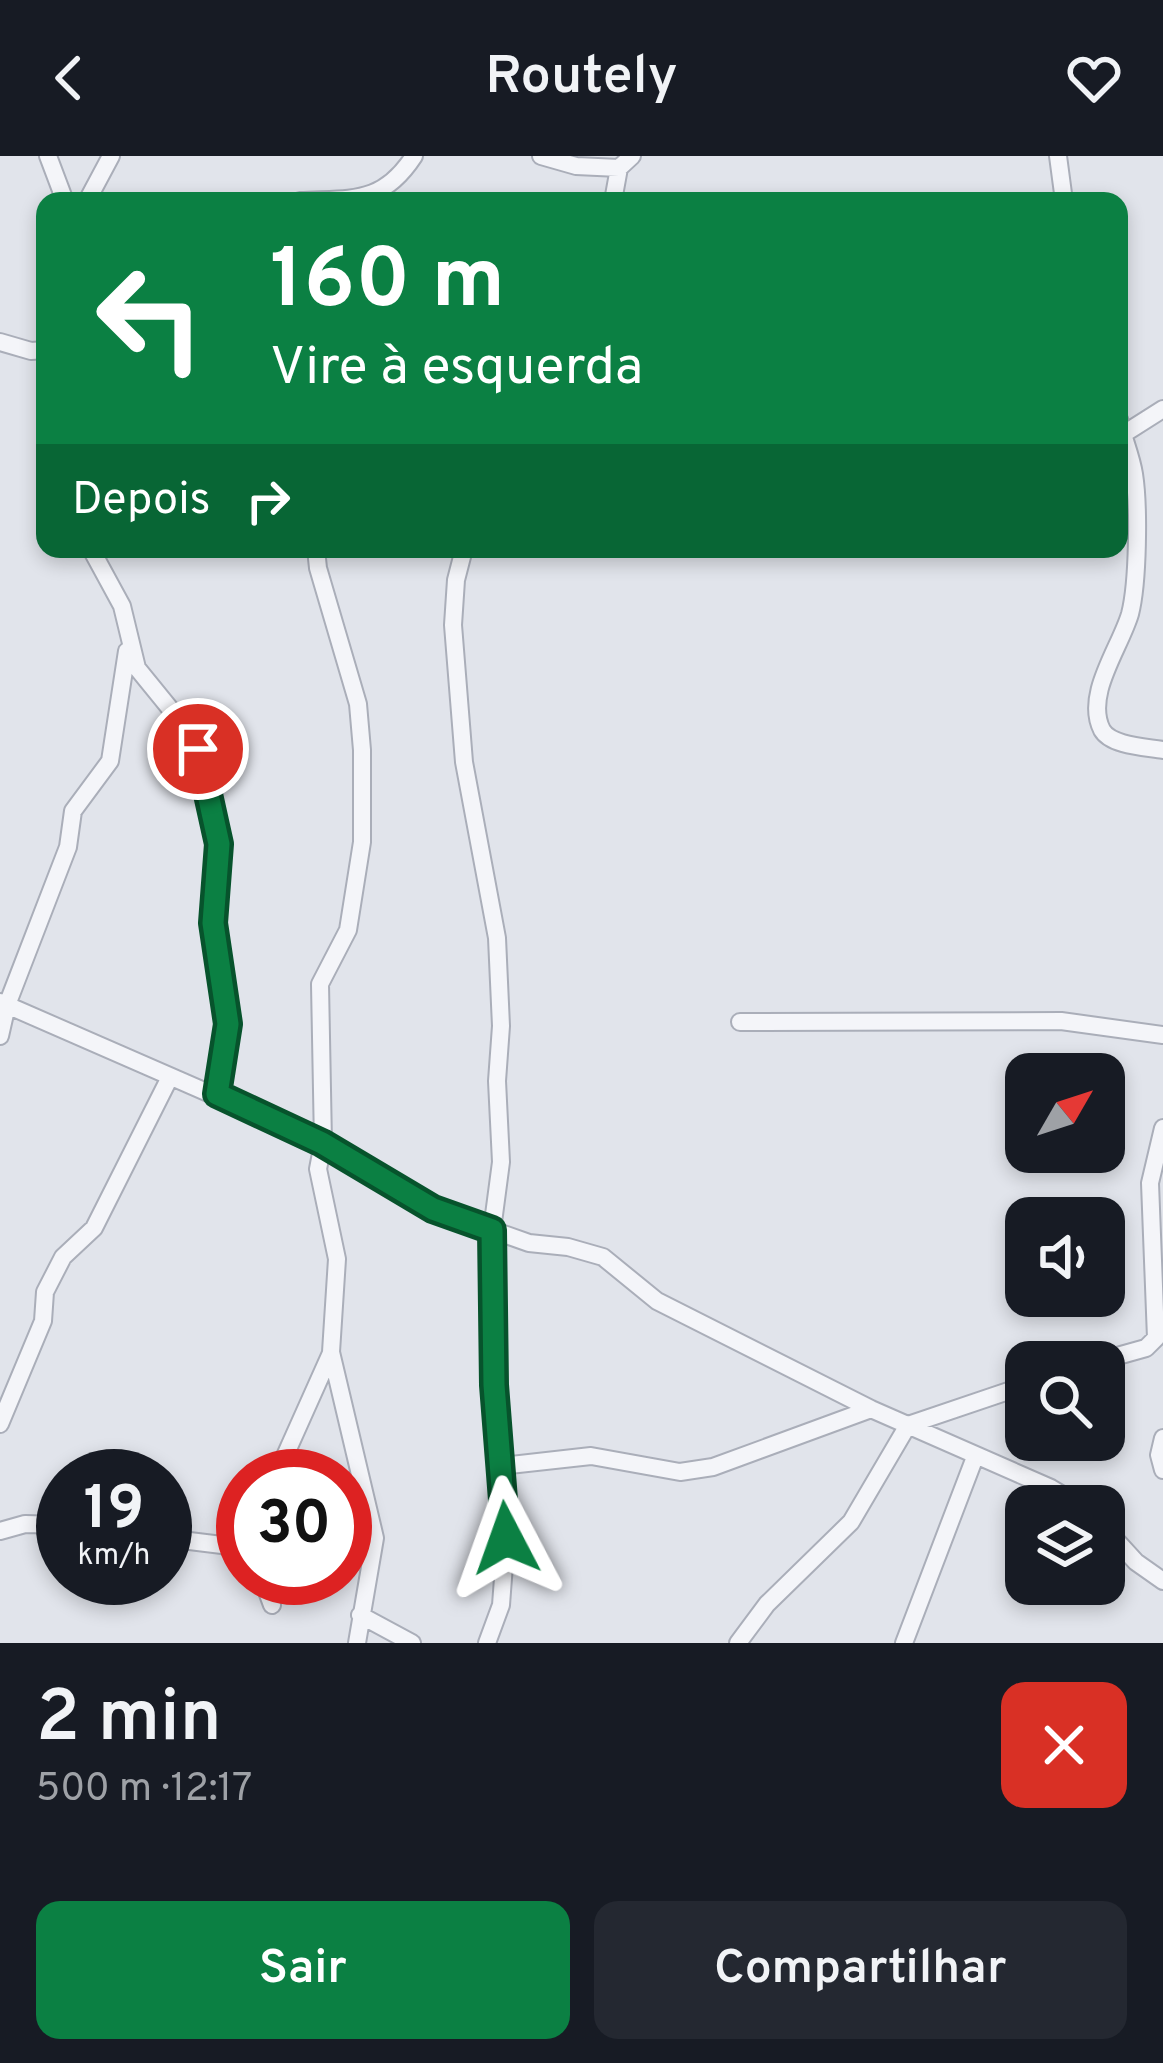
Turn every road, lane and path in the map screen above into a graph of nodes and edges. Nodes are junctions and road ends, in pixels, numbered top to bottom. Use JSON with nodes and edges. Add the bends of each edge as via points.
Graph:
{"nodes":[{"id":1,"x":48,"y":156,"type":"edge"},
{"id":2,"x":111,"y":156,"type":"edge"},
{"id":3,"x":414,"y":156,"type":"edge"},
{"id":4,"x":542,"y":156,"type":"edge"},
{"id":5,"x":1058,"y":156,"type":"edge"},
{"id":6,"x":625,"y":162,"type":"edge"},
{"id":7,"x":61,"y":192,"type":"edge"},
{"id":8,"x":92,"y":192,"type":"edge"},
{"id":9,"x":378,"y":192,"type":"edge"},
{"id":10,"x":616,"y":192,"type":"edge"},
{"id":11,"x":1063,"y":192,"type":"edge"},
{"id":12,"x":0,"y":342,"type":"edge"},
{"id":13,"x":36,"y":351,"type":"edge"},
{"id":14,"x":1163,"y":409,"type":"edge"},
{"id":15,"x":1128,"y":424,"type":"edge"},
{"id":16,"x":1128,"y":454,"type":"edge"},
{"id":17,"x":96,"y":558,"type":"edge"},
{"id":18,"x":318,"y":558,"type":"edge"},
{"id":19,"x":462,"y":558,"type":"edge"},
{"id":20,"x":128,"y":642,"type":"junction"},
{"id":21,"x":1163,"y":750,"type":"edge"},
{"id":22,"x":3,"y":1004,"type":"edge"},
{"id":23,"x":740,"y":1022,"type":"dead end"},
{"id":24,"x":1163,"y":1034,"type":"edge"},
{"id":25,"x":0,"y":1036,"type":"edge"},
{"id":26,"x":170,"y":1077,"type":"junction"},
{"id":27,"x":217,"y":1094,"type":"junction"},
{"id":28,"x":1163,"y":1128,"type":"edge"},
{"id":29,"x":322,"y":1143,"type":"junction"},
{"id":30,"x":492,"y":1230,"type":"junction"},
{"id":31,"x":331,"y":1352,"type":"junction"},
{"id":32,"x":1125,"y":1354,"type":"edge"},
{"id":33,"x":1005,"y":1392,"type":"edge"},
{"id":34,"x":872,"y":1408,"type":"junction"},
{"id":35,"x":0,"y":1424,"type":"edge"},
{"id":36,"x":908,"y":1425,"type":"junction"},
{"id":37,"x":1163,"y":1438,"type":"edge"},
{"id":38,"x":288,"y":1449,"type":"edge"},
{"id":39,"x":975,"y":1457,"type":"junction"},
{"id":40,"x":501,"y":1466,"type":"junction"},
{"id":41,"x":1163,"y":1470,"type":"edge"},
{"id":42,"x":1044,"y":1485,"type":"edge"},
{"id":43,"x":36,"y":1525,"type":"edge"},
{"id":44,"x":0,"y":1531,"type":"edge"},
{"id":45,"x":1125,"y":1550,"type":"edge"},
{"id":46,"x":1163,"y":1581,"type":"edge"},
{"id":47,"x":360,"y":1615,"type":"junction"},
{"id":48,"x":357,"y":1643,"type":"edge"},
{"id":49,"x":412,"y":1643,"type":"edge"},
{"id":50,"x":487,"y":1643,"type":"edge"},
{"id":51,"x":738,"y":1643,"type":"edge"},
{"id":52,"x":904,"y":1643,"type":"edge"}],
"edges":[{"from":1,"to":7,"type":"street"},
{"from":2,"to":8,"type":"street"},
{"from":3,"to":9,"type":"street"},
{"from":4,"to":6,"type":"street","via":[[575,166]]},
{"from":5,"to":11,"type":"street"},
{"from":6,"to":10,"type":"street"},
{"from":12,"to":13,"type":"street"},
{"from":14,"to":15,"type":"street"},
{"from":16,"to":21,"type":"street","via":[[1135,581],[1098,707],[1111,739]]},
{"from":17,"to":20,"type":"street","via":[[122,606]]},
{"from":18,"to":29,"type":"street","via":[[358,704],[362,773],[362,842],[348,930],[320,985]]},
{"from":19,"to":30,"type":"street","via":[[453,625],[464,762],[500,976],[501,1162]]},
{"from":20,"to":22,"type":"street","via":[[110,761],[73,811],[68,847]]},
{"from":20,"to":27,"type":"street","via":[[137,668],[198,749],[219,844],[213,923],[228,1024]]},
{"from":22,"to":25,"type":"street"},
{"from":22,"to":26,"type":"street"},
{"from":23,"to":24,"type":"street","via":[[1061,1022]]},
{"from":26,"to":27,"type":"street"},
{"from":26,"to":35,"type":"street","via":[[94,1228],[63,1256],[45,1292],[43,1322]]},
{"from":27,"to":29,"type":"street"},
{"from":28,"to":32,"type":"street","via":[[1150,1183],[1156,1338]]},
{"from":29,"to":30,"type":"street","via":[[430,1208]]},
{"from":29,"to":31,"type":"street","via":[[318,1177],[337,1259]]},
{"from":30,"to":34,"type":"street","via":[[603,1257],[657,1301]]},
{"from":30,"to":40,"type":"street"},
{"from":31,"to":38,"type":"street"},
{"from":31,"to":47,"type":"street","via":[[375,1538]]},
{"from":33,"to":36,"type":"street"},
{"from":34,"to":36,"type":"street"},
{"from":34,"to":40,"type":"street","via":[[680,1472],[591,1456]]},
{"from":36,"to":39,"type":"street"},
{"from":36,"to":51,"type":"street","via":[[851,1522]]},
{"from":37,"to":41,"type":"street"},
{"from":39,"to":42,"type":"street"},
{"from":39,"to":52,"type":"street"},
{"from":40,"to":50,"type":"street","via":[[501,1605]]},
{"from":43,"to":44,"type":"street"},
{"from":45,"to":46,"type":"street"},
{"from":47,"to":48,"type":"street"},
{"from":47,"to":49,"type":"street"}]}
